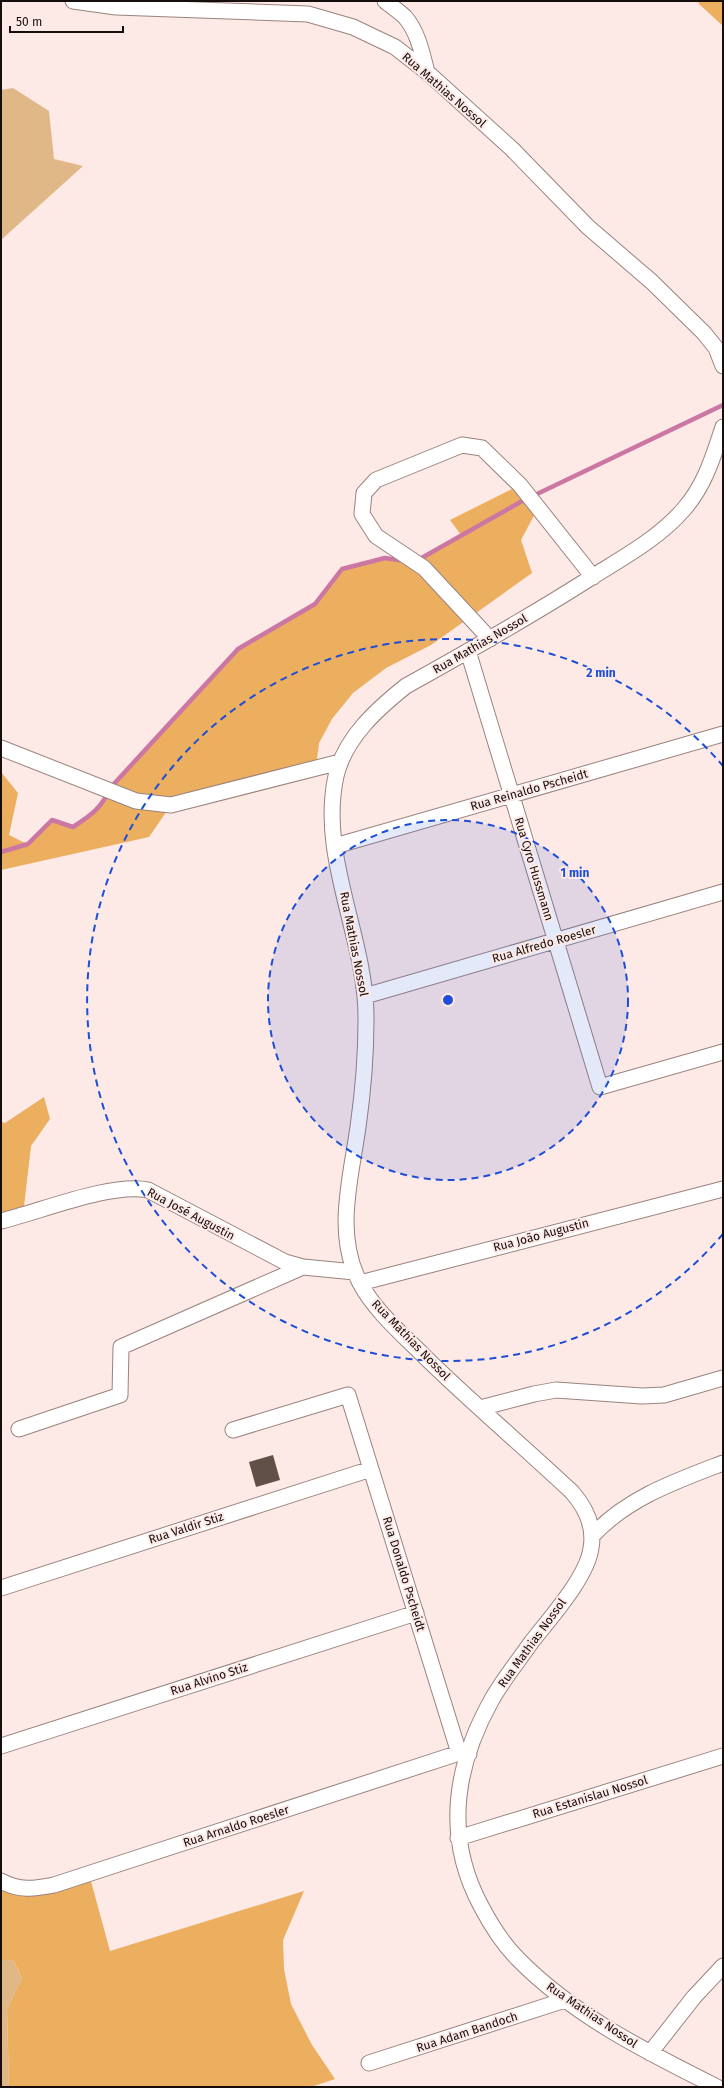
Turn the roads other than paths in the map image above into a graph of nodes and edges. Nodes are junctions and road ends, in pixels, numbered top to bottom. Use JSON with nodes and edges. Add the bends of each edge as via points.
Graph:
{"nodes":[{"id":1,"x":73,"y":1,"type":"edge"},
{"id":2,"x":385,"y":1,"type":"edge"},
{"id":3,"x":427,"y":72,"type":"junction"},
{"id":4,"x":723,"y":366,"type":"edge"},
{"id":5,"x":723,"y":427,"type":"edge"},
{"id":6,"x":593,"y":577,"type":"junction"},
{"id":7,"x":490,"y":639,"type":"junction"},
{"id":8,"x":468,"y":651,"type":"junction"},
{"id":9,"x":723,"y":734,"type":"edge"},
{"id":10,"x":1,"y":748,"type":"edge"},
{"id":11,"x":340,"y":762,"type":"junction"},
{"id":12,"x":511,"y":795,"type":"junction"},
{"id":13,"x":335,"y":846,"type":"junction"},
{"id":14,"x":723,"y":892,"type":"edge"},
{"id":15,"x":555,"y":941,"type":"junction"},
{"id":16,"x":365,"y":996,"type":"junction"},
{"id":17,"x":723,"y":1052,"type":"edge"},
{"id":18,"x":723,"y":1189,"type":"edge"},
{"id":19,"x":1,"y":1221,"type":"edge"},
{"id":20,"x":303,"y":1267,"type":"junction"},
{"id":21,"x":358,"y":1278,"type":"junction"},
{"id":22,"x":723,"y":1378,"type":"edge"},
{"id":23,"x":480,"y":1408,"type":"junction"},
{"id":24,"x":19,"y":1429,"type":"dead end"},
{"id":25,"x":233,"y":1430,"type":"dead end"},
{"id":26,"x":723,"y":1463,"type":"edge"},
{"id":27,"x":371,"y":1469,"type":"junction"},
{"id":28,"x":592,"y":1536,"type":"junction"},
{"id":29,"x":1,"y":1588,"type":"edge"},
{"id":30,"x":416,"y":1613,"type":"junction"},
{"id":31,"x":1,"y":1746,"type":"edge"},
{"id":32,"x":464,"y":1754,"type":"junction"},
{"id":33,"x":723,"y":1756,"type":"edge"},
{"id":34,"x":458,"y":1838,"type":"junction"},
{"id":35,"x":6,"y":1883,"type":"edge"},
{"id":36,"x":723,"y":1966,"type":"edge"},
{"id":37,"x":565,"y":2000,"type":"junction"},
{"id":38,"x":650,"y":2053,"type":"junction"},
{"id":39,"x":369,"y":2063,"type":"dead end"},
{"id":40,"x":717,"y":2087,"type":"edge"}],
"edges":[{"from":1,"to":3,"type":"street","name":"Rua Mathias Nossol","via":[[123,7],[308,14],[334,20],[372,35],[395,47]]},
{"from":2,"to":3,"type":"street","via":[[404,17],[413,29]]},
{"from":3,"to":4,"type":"street","name":"Rua Mathias Nossol","via":[[512,149],[588,227],[686,315],[716,348]]},
{"from":5,"to":6,"type":"street","name":"Rua Mathias Nossol","via":[[706,477],[685,508],[649,540]]},
{"from":6,"to":7,"type":"street","name":"Rua Mathias Nossol"},
{"from":6,"to":7,"type":"street","via":[[520,486],[482,448],[462,445],[376,480],[364,493],[362,514],[376,536],[424,568]]},
{"from":7,"to":8,"type":"street","name":"Rua Mathias Nossol"},
{"from":8,"to":11,"type":"street","name":"Rua Mathias Nossol","via":[[406,686],[386,702],[359,731]]},
{"from":8,"to":12,"type":"street","name":"Rua Cyro Hussmann"},
{"from":9,"to":12,"type":"street","name":"Rua Reinaldo Pscheidt"},
{"from":10,"to":11,"type":"street","via":[[136,802],[171,804]]},
{"from":11,"to":13,"type":"street","name":"Rua Mathias Nossol","via":[[332,803]]},
{"from":12,"to":13,"type":"street","name":"Rua Reinaldo Pscheidt"},
{"from":12,"to":15,"type":"street","name":"Rua Cyro Hussmann"},
{"from":13,"to":16,"type":"street","name":"Rua Mathias Nossol","via":[[363,975]]},
{"from":14,"to":15,"type":"street","name":"Rua Alfredo Roesler"},
{"from":15,"to":16,"type":"street","name":"Rua Alfredo Roesler"},
{"from":15,"to":17,"type":"street","name":"Rua Cyro Hussmann","via":[[600,1087]]},
{"from":16,"to":21,"type":"street","name":"Rua Mathias Nossol","via":[[366,1034],[360,1104],[346,1211],[346,1237]]},
{"from":18,"to":21,"type":"street","name":"Rua João Augustin"},
{"from":19,"to":20,"type":"street","name":"Rua José Augustin","via":[[111,1190],[137,1187],[161,1196],[266,1254]]},
{"from":20,"to":21,"type":"street","name":"Rua José Augustin"},
{"from":20,"to":24,"type":"street","via":[[121,1348],[120,1395]]},
{"from":21,"to":23,"type":"street","name":"Rua Mathias Nossol","via":[[369,1298],[390,1322]]},
{"from":22,"to":23,"type":"street","via":[[664,1395],[642,1396],[556,1390]]},
{"from":23,"to":28,"type":"street","name":"Rua Mathias Nossol","via":[[572,1492],[586,1511]]},
{"from":25,"to":27,"type":"street","name":"Rua Donaldo Pscheidt","via":[[348,1395]]},
{"from":26,"to":28,"type":"street","via":[[642,1497],[606,1520]]},
{"from":27,"to":29,"type":"street","name":"Rua Valdir Stiz"},
{"from":27,"to":30,"type":"street","name":"Rua Donaldo Pscheidt"},
{"from":28,"to":32,"type":"street","name":"Rua Mathias Nossol","via":[[591,1548],[583,1571],[502,1683]]},
{"from":30,"to":31,"type":"street","name":"Rua Alvino Stiz"},
{"from":30,"to":32,"type":"street","name":"Rua Donaldo Pscheidt"},
{"from":32,"to":34,"type":"street","name":"Rua Mathias Nossol","via":[[458,1801]]},
{"from":32,"to":35,"type":"street","name":"Rua Arnaldo Roesler","via":[[54,1885],[29,1890]]},
{"from":33,"to":34,"type":"street","name":"Rua Estanislau Nossol"},
{"from":34,"to":37,"type":"street","name":"Rua Mathias Nossol","via":[[474,1892],[503,1942],[537,1977]]},
{"from":36,"to":38,"type":"street","via":[[694,1997]]},
{"from":37,"to":38,"type":"street","name":"Rua Mathias Nossol"},
{"from":37,"to":39,"type":"street","name":"Rua Adam Bandoch"},
{"from":38,"to":40,"type":"street","name":"Rua Mathias Nossol"}]}
